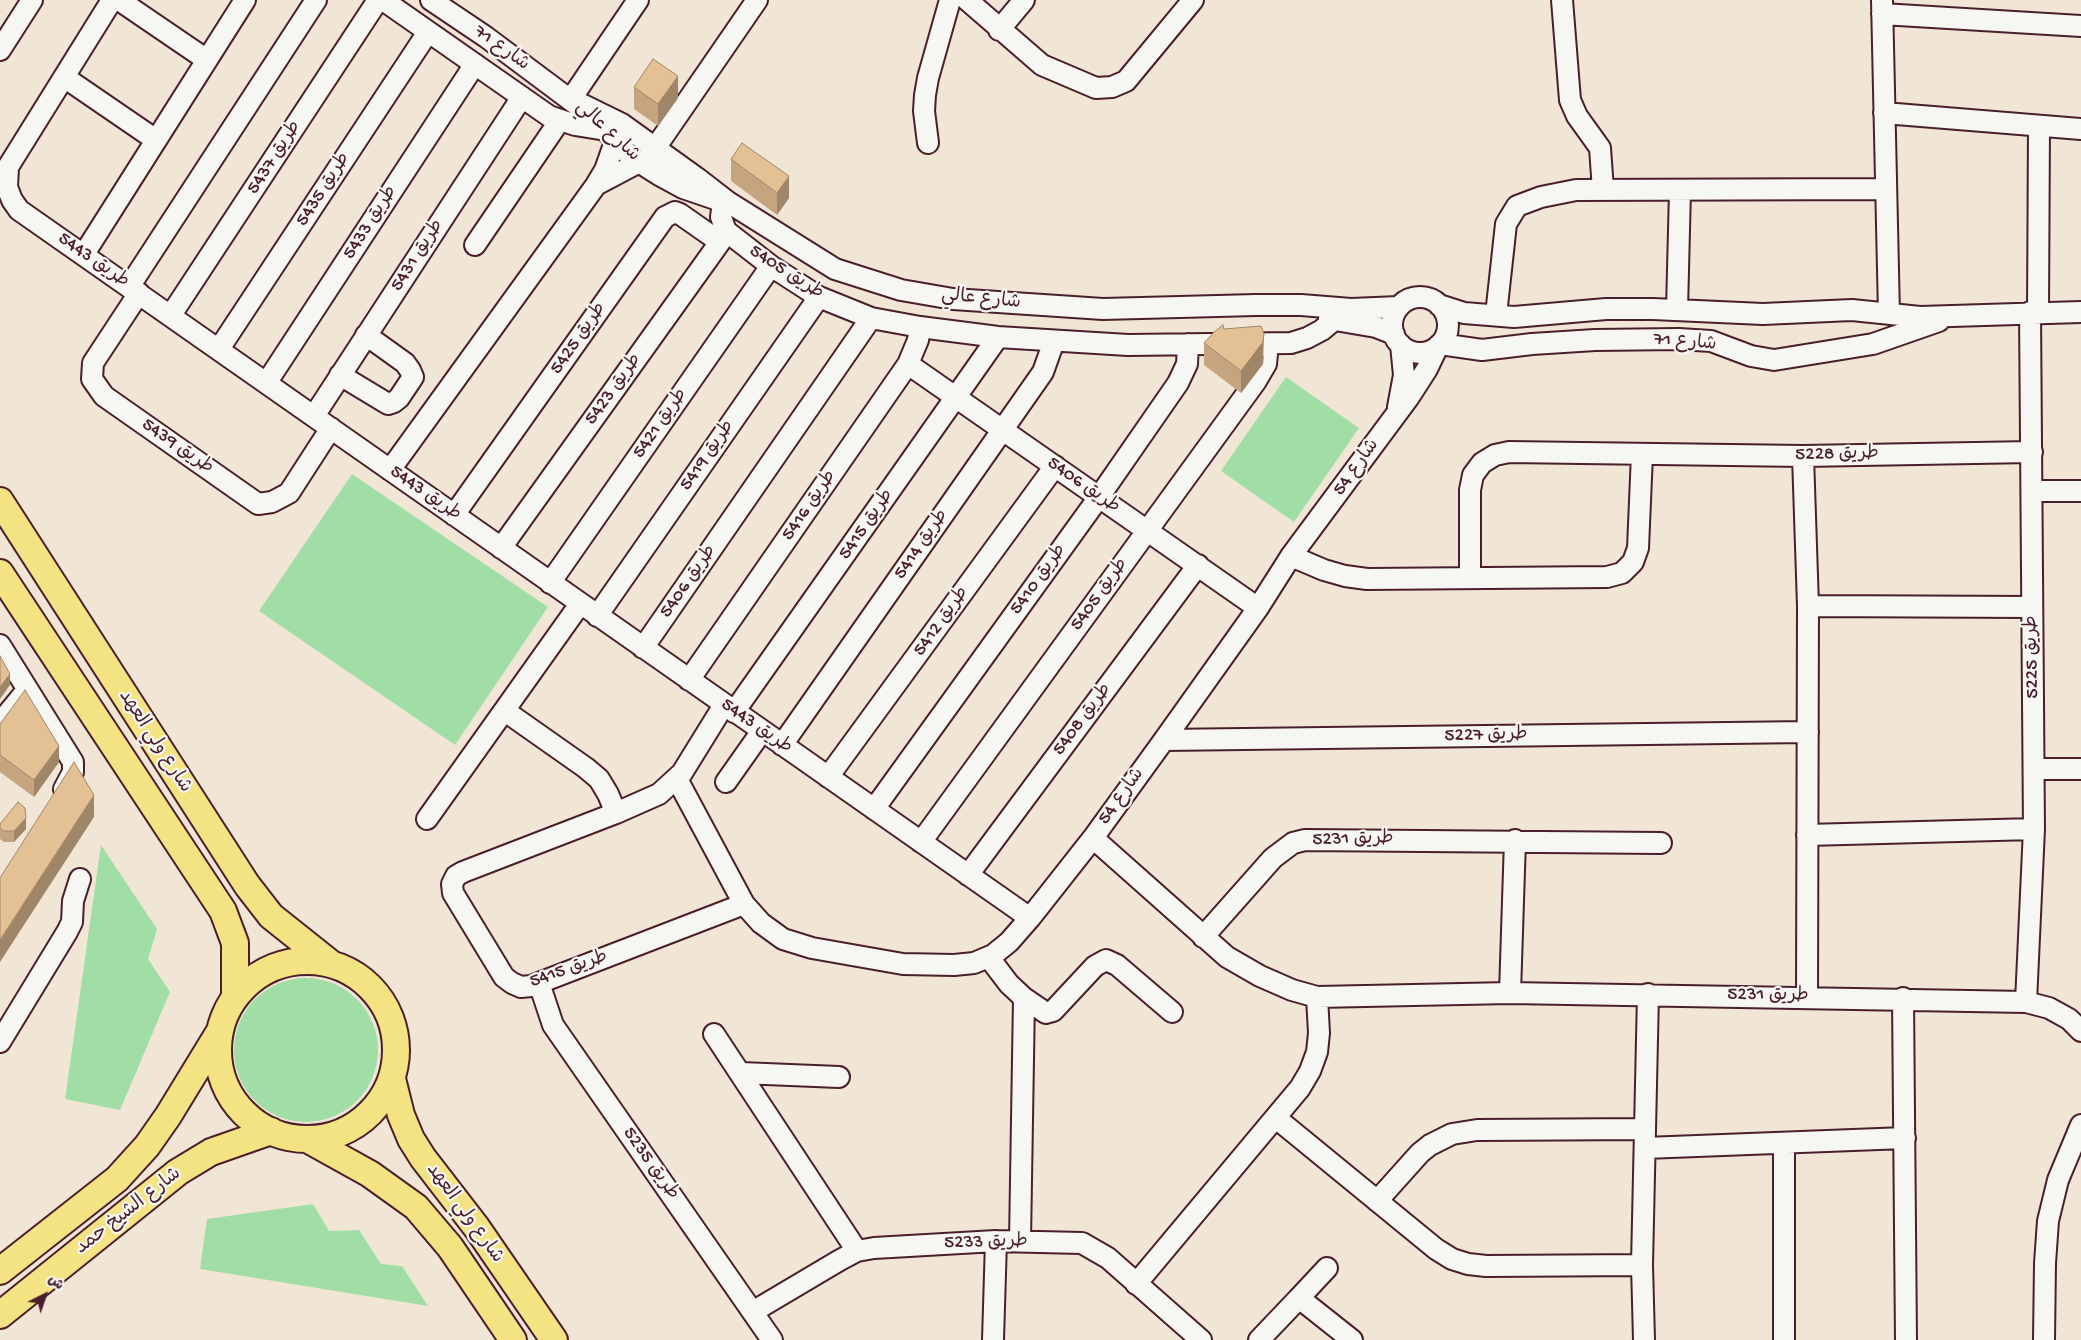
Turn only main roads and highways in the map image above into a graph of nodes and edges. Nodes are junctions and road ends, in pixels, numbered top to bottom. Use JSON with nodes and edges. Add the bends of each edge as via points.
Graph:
{"nodes":[{"id":1,"x":0,"y":501,"type":"edge"},
{"id":2,"x":3,"y":583,"type":"edge"},
{"id":3,"x":330,"y":964,"type":"junction"},
{"id":4,"x":235,"y":997,"type":"junction"},
{"id":5,"x":220,"y":1030,"type":"junction"},
{"id":6,"x":392,"y":1079,"type":"junction"},
{"id":7,"x":271,"y":1131,"type":"junction"},
{"id":8,"x":307,"y":1139,"type":"junction"},
{"id":9,"x":0,"y":1271,"type":"edge"},
{"id":10,"x":0,"y":1315,"type":"edge"},
{"id":11,"x":513,"y":1340,"type":"edge"},
{"id":12,"x":554,"y":1340,"type":"edge"}],
"edges":[{"from":1,"to":3,"type":"main road","name":"شارع ولي العهد","via":[[247,886],[271,916]]},
{"from":2,"to":4,"type":"main road","name":"شارع ولي العهد","via":[[223,911],[235,943]]},
{"from":3,"to":4,"type":"main road","via":[[304,961],[277,966],[254,978]]},
{"from":3,"to":6,"type":"main road","via":[[352,973],[372,988],[386,1008],[395,1031],[397,1055]]},
{"from":4,"to":5,"type":"main road"},
{"from":5,"to":7,"type":"main road","via":[[218,1051],[228,1090],[239,1107]]},
{"from":5,"to":9,"type":"main road","name":"شارع الشيخ حمد","via":[[168,1116],[147,1146],[117,1179]]},
{"from":6,"to":8,"type":"main road","via":[[379,1104],[359,1123],[334,1135]]},
{"from":6,"to":12,"type":"main road","name":"شارع ولي العهد","via":[[411,1139]]},
{"from":7,"to":8,"type":"main road"},
{"from":7,"to":10,"type":"main road","name":"شارع الشيخ حمد","via":[[211,1152],[178,1172]]},
{"from":8,"to":11,"type":"main road","name":"شارع ولي العهد","via":[[370,1174],[416,1207],[450,1247]]}]}
